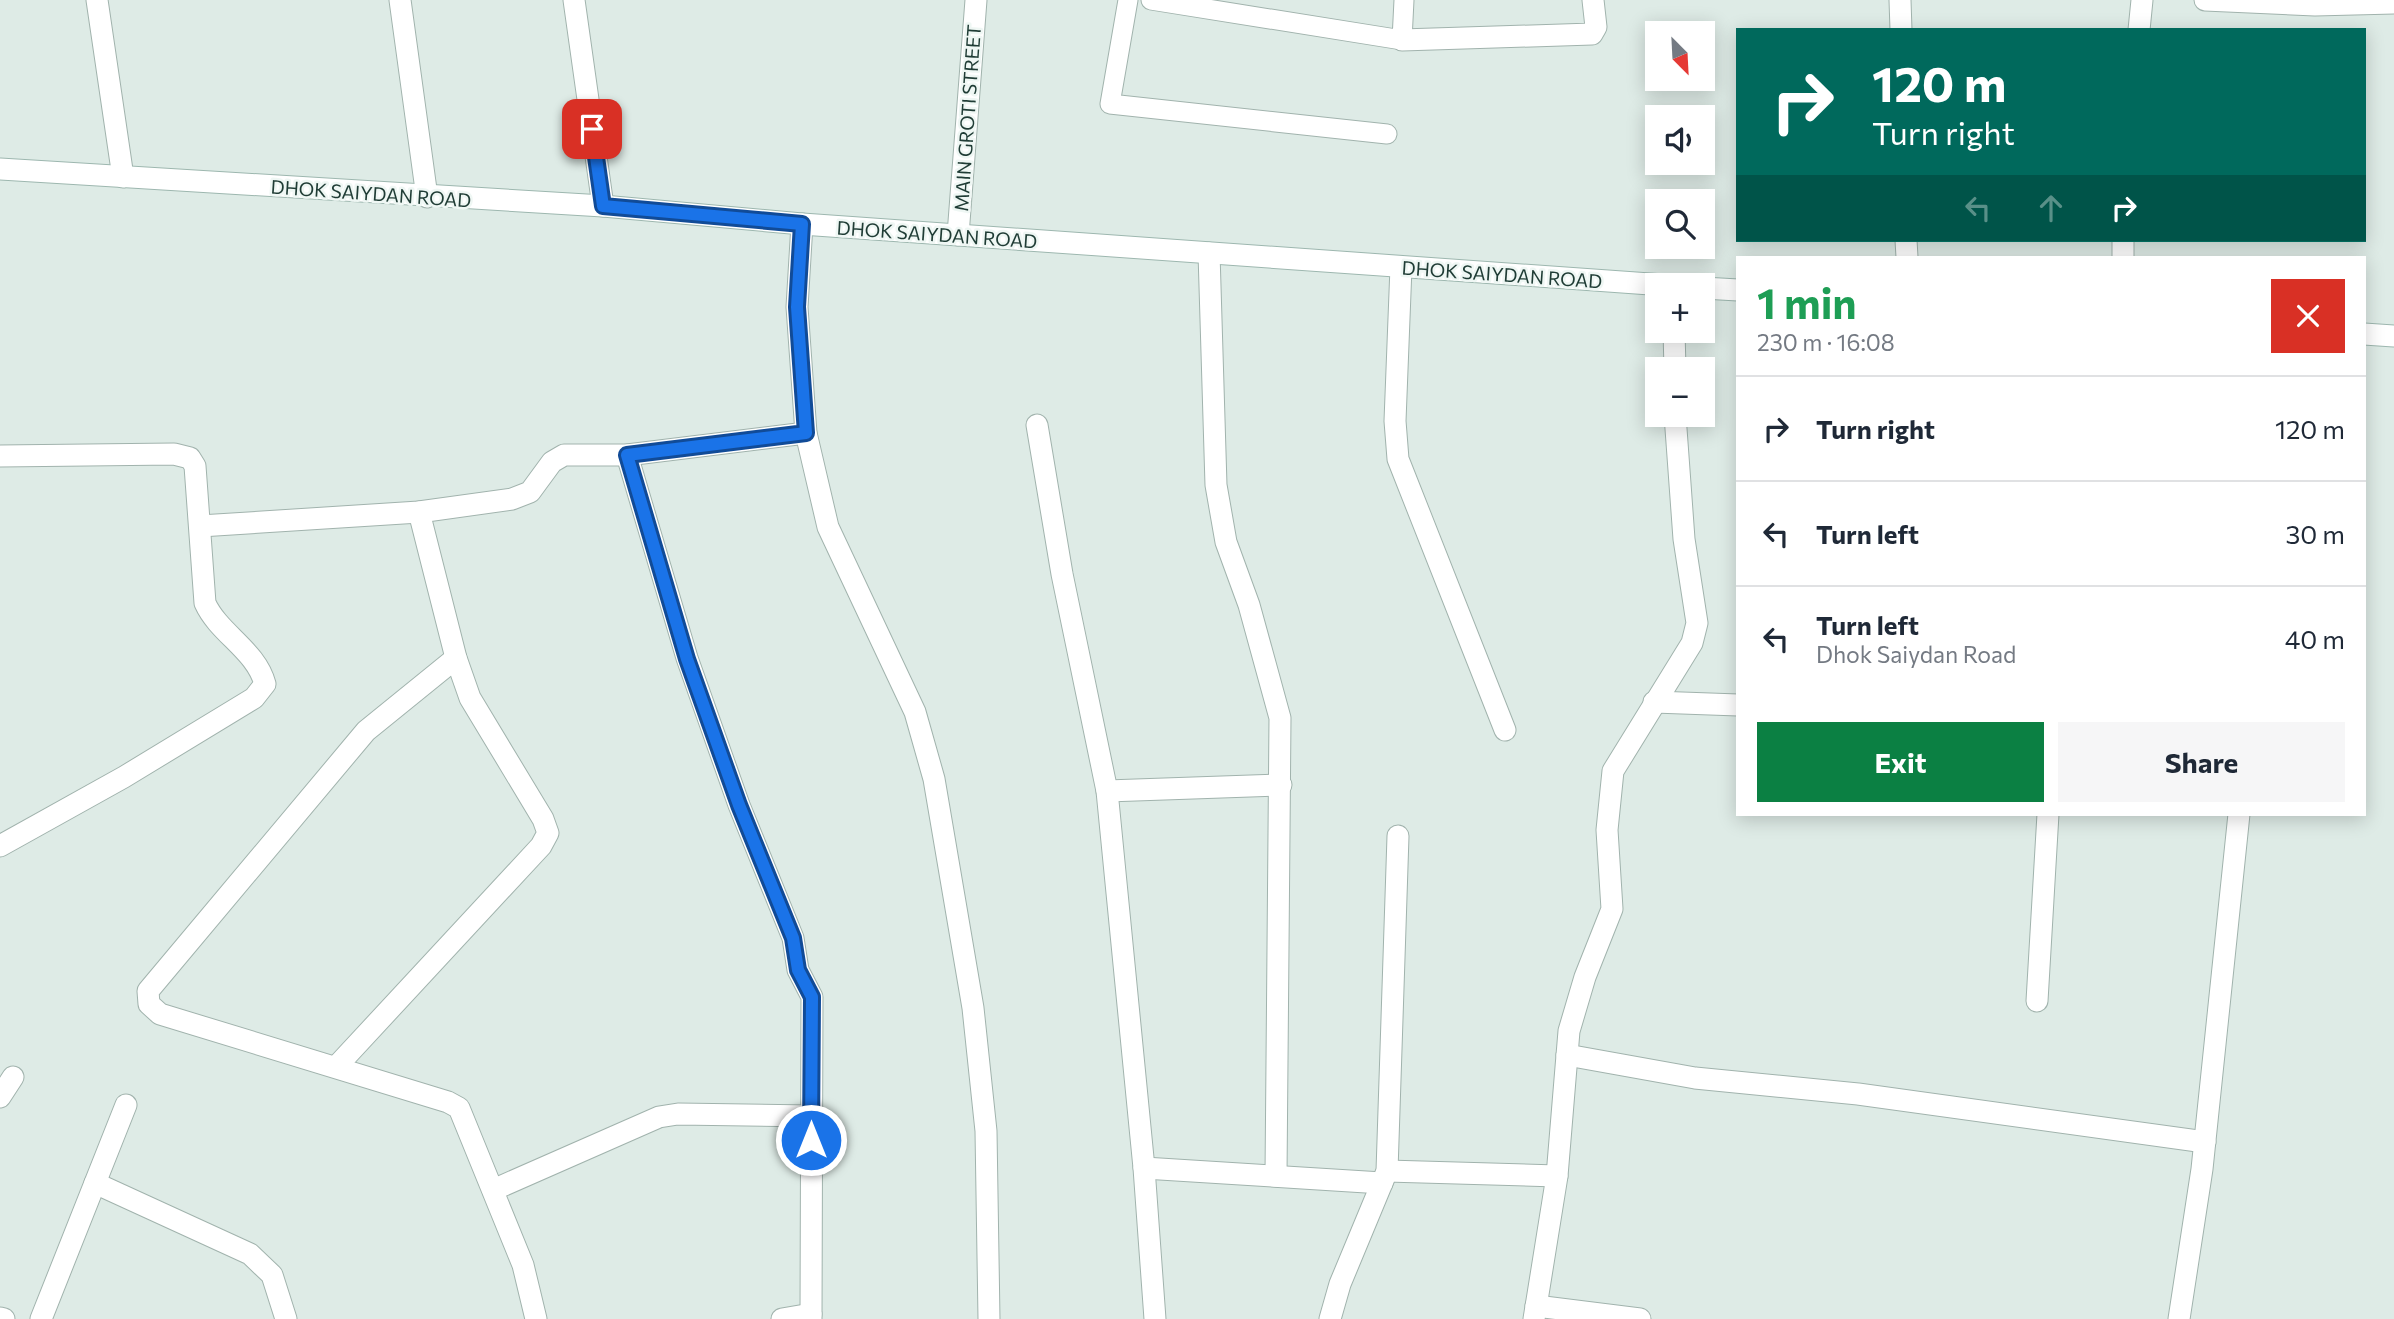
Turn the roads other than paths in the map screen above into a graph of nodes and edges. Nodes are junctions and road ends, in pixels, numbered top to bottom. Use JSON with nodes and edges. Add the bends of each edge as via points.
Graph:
{"nodes":[{"id":1,"x":97,"y":0,"type":"edge"},
{"id":2,"x":400,"y":0,"type":"edge"},
{"id":3,"x":574,"y":0,"type":"edge"},
{"id":4,"x":976,"y":0,"type":"edge"},
{"id":5,"x":1128,"y":0,"type":"edge"},
{"id":6,"x":1151,"y":0,"type":"edge"},
{"id":7,"x":1404,"y":0,"type":"edge"},
{"id":8,"x":1593,"y":0,"type":"edge"},
{"id":9,"x":1900,"y":0,"type":"edge"},
{"id":10,"x":2142,"y":0,"type":"edge"},
{"id":11,"x":2205,"y":0,"type":"edge"},
{"id":12,"x":2394,"y":3,"type":"edge"},
{"id":13,"x":1901,"y":28,"type":"edge"},
{"id":14,"x":2139,"y":28,"type":"edge"},
{"id":15,"x":1402,"y":40,"type":"junction"},
{"id":16,"x":1387,"y":134,"type":"dead end"},
{"id":17,"x":0,"y":169,"type":"edge"},
{"id":18,"x":123,"y":177,"type":"junction"},
{"id":19,"x":427,"y":197,"type":"junction"},
{"id":20,"x":603,"y":206,"type":"junction"},
{"id":21,"x":802,"y":224,"type":"junction"},
{"id":22,"x":958,"y":235,"type":"junction"},
{"id":23,"x":1209,"y":253,"type":"junction"},
{"id":24,"x":1401,"y":267,"type":"junction"},
{"id":25,"x":1645,"y":284,"type":"edge"},
{"id":26,"x":1715,"y":289,"type":"edge"},
{"id":27,"x":1736,"y":290,"type":"edge"},
{"id":28,"x":2366,"y":334,"type":"edge"},
{"id":29,"x":2394,"y":336,"type":"edge"},
{"id":30,"x":1037,"y":425,"type":"dead end"},
{"id":31,"x":1676,"y":427,"type":"edge"},
{"id":32,"x":806,"y":433,"type":"junction"},
{"id":33,"x":627,"y":455,"type":"junction"},
{"id":34,"x":0,"y":456,"type":"edge"},
{"id":35,"x":419,"y":512,"type":"junction"},
{"id":36,"x":200,"y":526,"type":"junction"},
{"id":37,"x":456,"y":658,"type":"junction"},
{"id":38,"x":1654,"y":702,"type":"junction"},
{"id":39,"x":1736,"y":705,"type":"edge"},
{"id":40,"x":1506,"y":730,"type":"dead end"},
{"id":41,"x":1281,"y":785,"type":"junction"},
{"id":42,"x":1107,"y":792,"type":"junction"},
{"id":43,"x":2049,"y":816,"type":"edge"},
{"id":44,"x":2239,"y":816,"type":"edge"},
{"id":45,"x":1398,"y":836,"type":"dead end"},
{"id":46,"x":0,"y":846,"type":"edge"},
{"id":47,"x":2037,"y":1001,"type":"dead end"},
{"id":48,"x":1567,"y":1055,"type":"junction"},
{"id":49,"x":337,"y":1067,"type":"junction"},
{"id":50,"x":13,"y":1077,"type":"dead end"},
{"id":51,"x":0,"y":1097,"type":"edge"},
{"id":52,"x":125,"y":1105,"type":"dead end"},
{"id":53,"x":811,"y":1116,"type":"junction"},
{"id":54,"x":2205,"y":1142,"type":"junction"},
{"id":55,"x":1144,"y":1168,"type":"junction"},
{"id":56,"x":1557,"y":1175,"type":"junction"},
{"id":57,"x":1276,"y":1176,"type":"junction"},
{"id":58,"x":1385,"y":1177,"type":"junction"},
{"id":59,"x":95,"y":1183,"type":"junction"},
{"id":60,"x":493,"y":1190,"type":"junction"},
{"id":61,"x":1535,"y":1312,"type":"edge"},
{"id":62,"x":811,"y":1316,"type":"edge"},
{"id":63,"x":41,"y":1319,"type":"edge"},
{"id":64,"x":286,"y":1319,"type":"edge"},
{"id":65,"x":536,"y":1319,"type":"edge"},
{"id":66,"x":782,"y":1319,"type":"edge"},
{"id":67,"x":989,"y":1319,"type":"edge"},
{"id":68,"x":1155,"y":1319,"type":"edge"},
{"id":69,"x":1330,"y":1319,"type":"edge"},
{"id":70,"x":1640,"y":1319,"type":"edge"},
{"id":71,"x":2179,"y":1319,"type":"edge"}],
"edges":[{"from":1,"to":18,"type":"street"},
{"from":2,"to":19,"type":"street"},
{"from":3,"to":20,"type":"street"},
{"from":4,"to":22,"type":"street","name":"MAIN GROTI STREET"},
{"from":5,"to":16,"type":"lane","via":[[1110,104]]},
{"from":6,"to":15,"type":"lane"},
{"from":7,"to":15,"type":"lane"},
{"from":8,"to":15,"type":"street","via":[[1592,34]]},
{"from":9,"to":13,"type":"street"},
{"from":10,"to":14,"type":"street"},
{"from":11,"to":12,"type":"street"},
{"from":17,"to":18,"type":"street","name":"DHOK SAIYDAN ROAD"},
{"from":18,"to":19,"type":"street","name":"DHOK SAIYDAN ROAD"},
{"from":19,"to":20,"type":"street","name":"DHOK SAIYDAN ROAD"},
{"from":20,"to":21,"type":"street","name":"DHOK SAIYDAN ROAD"},
{"from":21,"to":22,"type":"street","name":"DHOK SAIYDAN ROAD"},
{"from":21,"to":32,"type":"street","via":[[797,307]]},
{"from":22,"to":23,"type":"street","name":"DHOK SAIYDAN ROAD"},
{"from":23,"to":24,"type":"street","name":"DHOK SAIYDAN ROAD"},
{"from":23,"to":41,"type":"street","via":[[1216,485],[1226,542],[1280,718]]},
{"from":24,"to":25,"type":"street","name":"DHOK SAIYDAN ROAD"},
{"from":24,"to":40,"type":"street","via":[[1395,421],[1398,458]]},
{"from":26,"to":27,"type":"street"},
{"from":28,"to":29,"type":"street"},
{"from":30,"to":42,"type":"street"},
{"from":31,"to":38,"type":"street","via":[[1684,539],[1697,623],[1692,643]]},
{"from":32,"to":33,"type":"street"},
{"from":32,"to":67,"type":"street","via":[[828,527],[915,712],[934,779],[976,1035],[986,1131]]},
{"from":33,"to":35,"type":"street","via":[[564,455],[552,461],[530,492],[512,499]]},
{"from":33,"to":53,"type":"street","via":[[687,659],[793,938],[798,970],[812,997]]},
{"from":34,"to":36,"type":"street","via":[[174,454],[190,458],[195,466]]},
{"from":35,"to":36,"type":"street"},
{"from":35,"to":37,"type":"street"},
{"from":36,"to":46,"type":"street","via":[[205,603],[211,616],[260,668],[265,684],[254,698]]},
{"from":37,"to":49,"type":"street","via":[[470,698],[548,833],[541,846]]},
{"from":37,"to":49,"type":"street","via":[[366,731],[148,991],[149,1004],[160,1014]]},
{"from":38,"to":39,"type":"street"},
{"from":38,"to":48,"type":"street","via":[[1613,771],[1607,830],[1612,909],[1585,977]]},
{"from":41,"to":42,"type":"street"},
{"from":41,"to":57,"type":"street"},
{"from":42,"to":55,"type":"street"},
{"from":43,"to":47,"type":"street"},
{"from":44,"to":54,"type":"street"},
{"from":45,"to":58,"type":"street"},
{"from":48,"to":54,"type":"street","via":[[1695,1078],[1858,1094]]},
{"from":48,"to":56,"type":"street"},
{"from":49,"to":60,"type":"street","via":[[459,1108]]},
{"from":50,"to":51,"type":"street"},
{"from":52,"to":59,"type":"street"},
{"from":53,"to":60,"type":"street","via":[[659,1117]]},
{"from":53,"to":62,"type":"street"},
{"from":54,"to":71,"type":"street"},
{"from":55,"to":57,"type":"street"},
{"from":55,"to":68,"type":"street"},
{"from":56,"to":58,"type":"street"},
{"from":56,"to":61,"type":"street"},
{"from":57,"to":58,"type":"street"},
{"from":58,"to":69,"type":"street"},
{"from":59,"to":63,"type":"street"},
{"from":59,"to":64,"type":"street","via":[[250,1254],[272,1275]]},
{"from":60,"to":65,"type":"street","via":[[523,1265]]},
{"from":61,"to":70,"type":"street"},
{"from":62,"to":66,"type":"street"}]}
